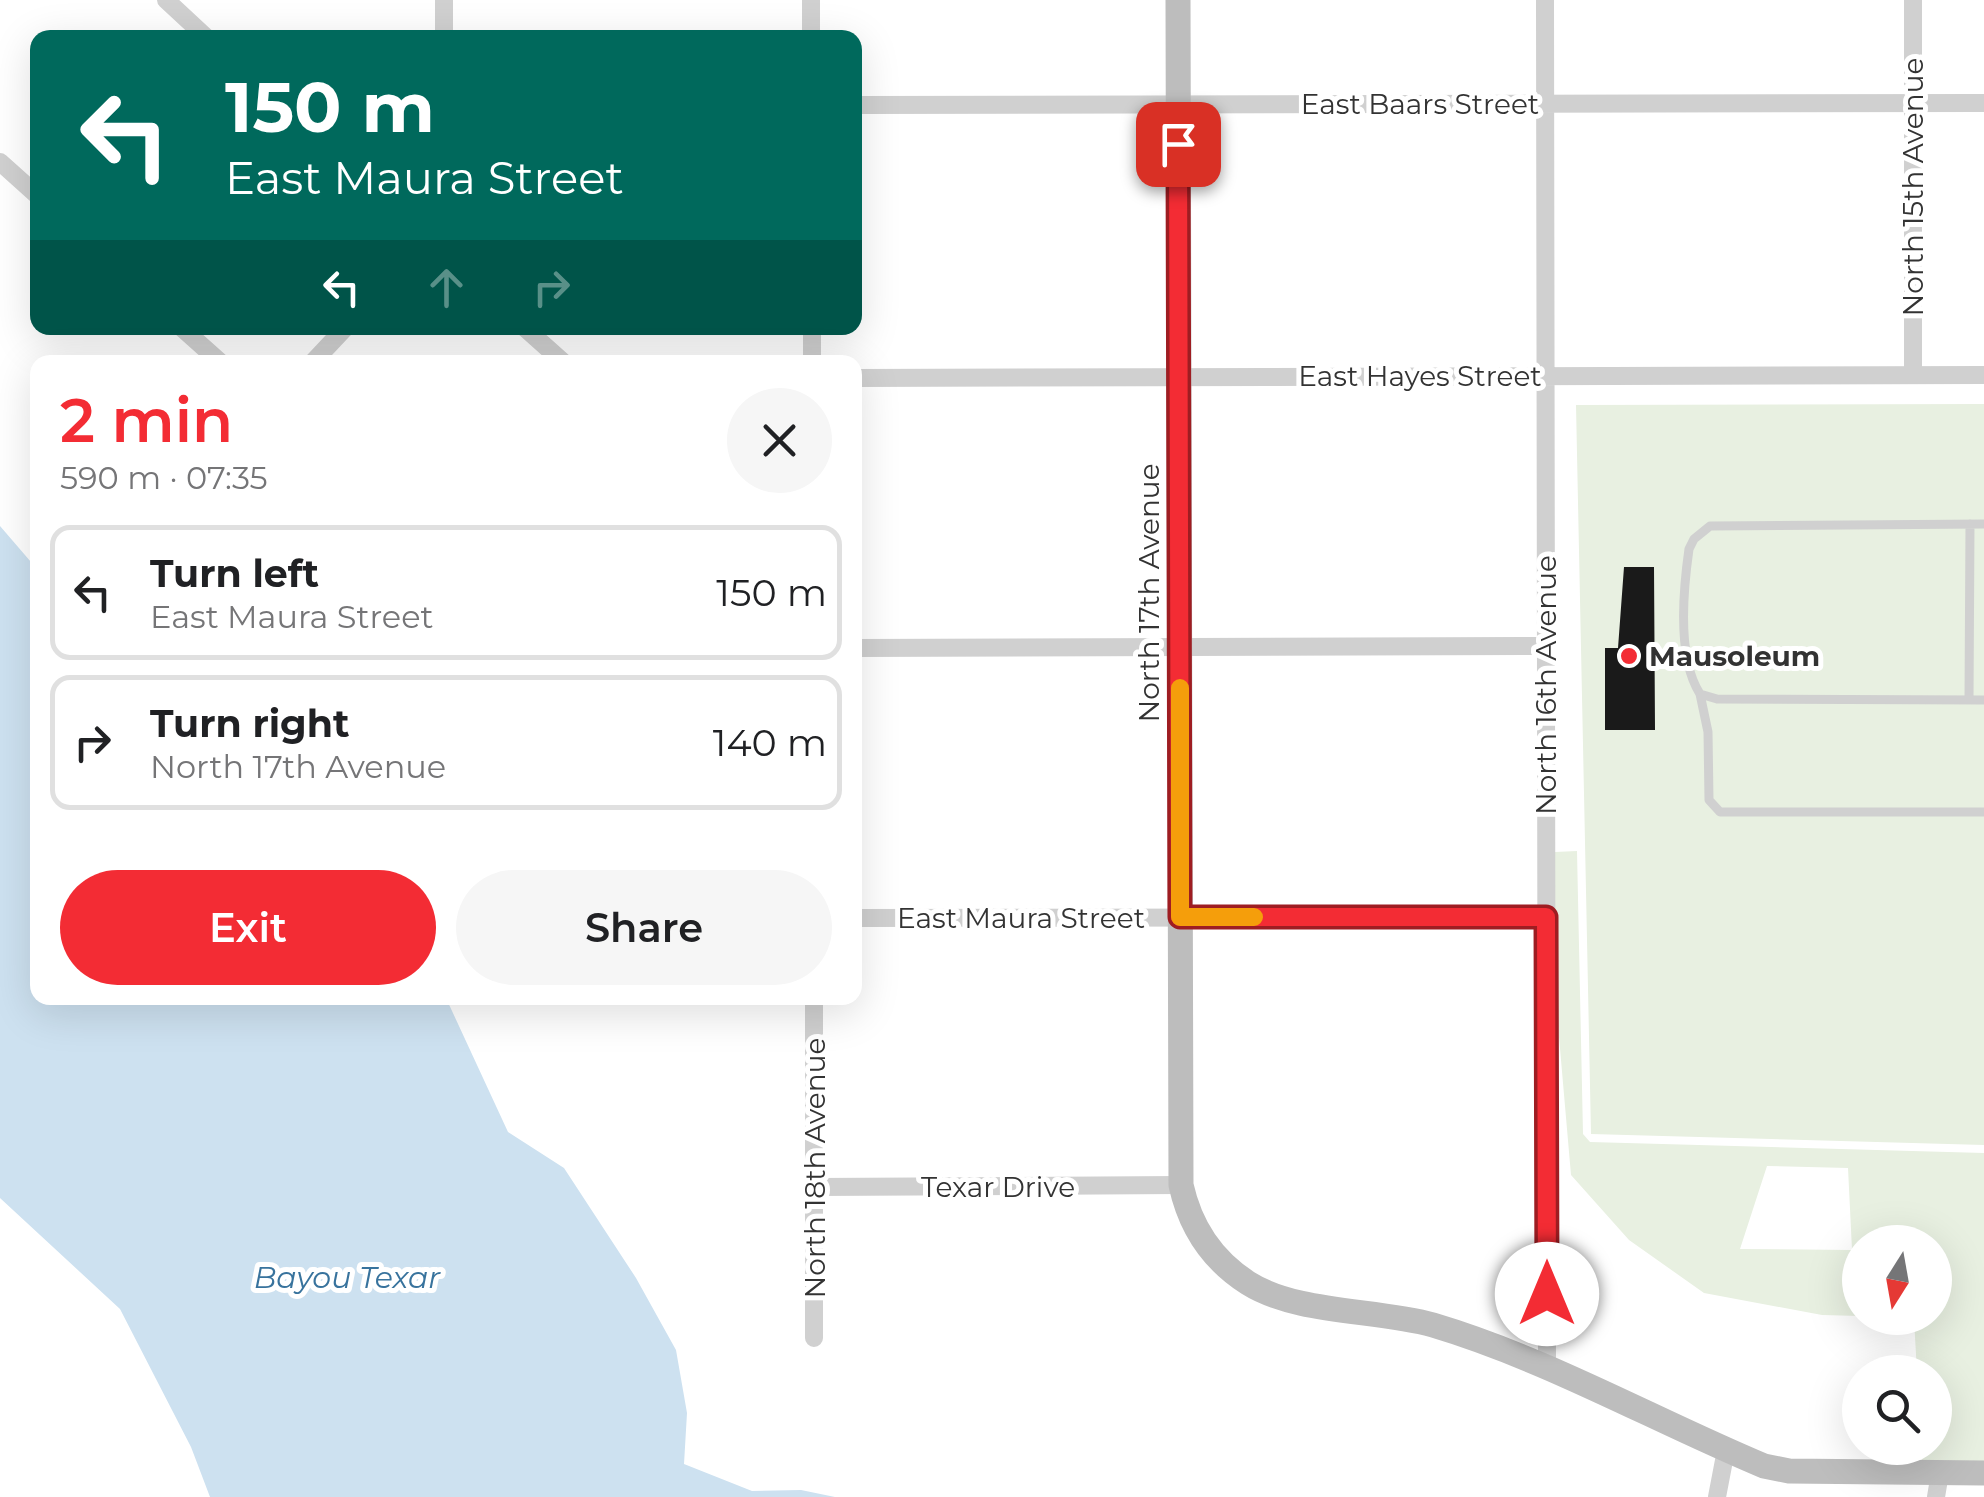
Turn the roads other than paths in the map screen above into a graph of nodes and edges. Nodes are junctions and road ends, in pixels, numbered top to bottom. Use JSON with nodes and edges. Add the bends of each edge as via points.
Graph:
{"nodes":[{"id":1,"x":166,"y":0,"type":"edge"},
{"id":2,"x":444,"y":0,"type":"edge"},
{"id":3,"x":811,"y":0,"type":"edge"},
{"id":4,"x":1178,"y":0,"type":"edge"},
{"id":5,"x":1544,"y":0,"type":"edge"},
{"id":6,"x":1913,"y":0,"type":"edge"},
{"id":7,"x":199,"y":30,"type":"edge"},
{"id":8,"x":444,"y":30,"type":"edge"},
{"id":9,"x":811,"y":30,"type":"edge"},
{"id":10,"x":1913,"y":103,"type":"junction"},
{"id":11,"x":1984,"y":103,"type":"edge"},
{"id":12,"x":1545,"y":104,"type":"junction"},
{"id":13,"x":862,"y":105,"type":"edge"},
{"id":14,"x":1178,"y":105,"type":"junction"},
{"id":15,"x":0,"y":162,"type":"edge"},
{"id":16,"x":30,"y":189,"type":"edge"},
{"id":17,"x":190,"y":335,"type":"edge"},
{"id":18,"x":338,"y":335,"type":"edge"},
{"id":19,"x":533,"y":335,"type":"edge"},
{"id":20,"x":212,"y":355,"type":"edge"},
{"id":21,"x":319,"y":355,"type":"edge"},
{"id":22,"x":555,"y":355,"type":"edge"},
{"id":23,"x":1914,"y":374,"type":"junction"},
{"id":24,"x":1984,"y":375,"type":"edge"},
{"id":25,"x":1546,"y":376,"type":"junction"},
{"id":26,"x":862,"y":378,"type":"edge"},
{"id":27,"x":1179,"y":378,"type":"junction"},
{"id":28,"x":1970,"y":524,"type":"junction"},
{"id":29,"x":1984,"y":524,"type":"edge"},
{"id":30,"x":1546,"y":646,"type":"junction"},
{"id":31,"x":1180,"y":647,"type":"junction"},
{"id":32,"x":862,"y":648,"type":"edge"},
{"id":33,"x":1700,"y":694,"type":"junction"},
{"id":34,"x":1969,"y":700,"type":"junction"},
{"id":35,"x":1984,"y":700,"type":"edge"},
{"id":36,"x":1984,"y":812,"type":"edge"},
{"id":37,"x":1180,"y":917,"type":"junction"},
{"id":38,"x":1546,"y":917,"type":"junction"},
{"id":39,"x":862,"y":918,"type":"edge"},
{"id":40,"x":814,"y":1005,"type":"edge"},
{"id":41,"x":1181,"y":1185,"type":"junction"},
{"id":42,"x":815,"y":1188,"type":"junction"},
{"id":43,"x":814,"y":1338,"type":"dead end"},
{"id":44,"x":1548,"y":1369,"type":"junction"},
{"id":45,"x":1726,"y":1450,"type":"junction"},
{"id":46,"x":1984,"y":1472,"type":"edge"},
{"id":47,"x":1938,"y":1485,"type":"edge"},
{"id":48,"x":1717,"y":1497,"type":"edge"}],
"edges":[{"from":1,"to":7,"type":"street"},
{"from":2,"to":8,"type":"street"},
{"from":3,"to":9,"type":"street"},
{"from":4,"to":14,"type":"street","name":"North 17th Avenue"},
{"from":5,"to":12,"type":"street","name":"North 16th Avenue"},
{"from":6,"to":10,"type":"street","name":"North 15th Avenue"},
{"from":10,"to":11,"type":"street","name":"East Baars Street"},
{"from":10,"to":12,"type":"street","name":"East Baars Street"},
{"from":10,"to":23,"type":"street","name":"North 15th Avenue"},
{"from":12,"to":14,"type":"street","name":"East Baars Street"},
{"from":12,"to":25,"type":"street","name":"North 16th Avenue"},
{"from":13,"to":14,"type":"street","name":"East Baars Street"},
{"from":14,"to":27,"type":"street","name":"North 17th Avenue"},
{"from":15,"to":16,"type":"street"},
{"from":17,"to":20,"type":"street"},
{"from":18,"to":21,"type":"street"},
{"from":19,"to":22,"type":"street"},
{"from":23,"to":24,"type":"street","name":"East Hayes Street"},
{"from":23,"to":25,"type":"street","name":"East Hayes Street"},
{"from":25,"to":27,"type":"street","name":"East Hayes Street"},
{"from":25,"to":30,"type":"street","name":"North 16th Avenue"},
{"from":26,"to":27,"type":"street","name":"East Hayes Street"},
{"from":27,"to":31,"type":"street","name":"North 17th Avenue"},
{"from":28,"to":29,"type":"lane"},
{"from":28,"to":33,"type":"lane","via":[[1719,524],[1700,531],[1688,560],[1686,648]]},
{"from":28,"to":34,"type":"lane"},
{"from":30,"to":31,"type":"street"},
{"from":30,"to":38,"type":"street","name":"North 16th Avenue"},
{"from":31,"to":32,"type":"street"},
{"from":31,"to":37,"type":"street","name":"North 17th Avenue"},
{"from":33,"to":34,"type":"lane"},
{"from":33,"to":36,"type":"lane","via":[[1709,800],[1720,812]]},
{"from":34,"to":35,"type":"lane"},
{"from":37,"to":38,"type":"street","name":"East Maura Street"},
{"from":37,"to":39,"type":"street","name":"East Maura Street"},
{"from":37,"to":41,"type":"street","name":"North 17th Avenue"},
{"from":38,"to":44,"type":"street","name":"North 16th Avenue"},
{"from":40,"to":42,"type":"street","name":"North 18th Avenue"},
{"from":41,"to":42,"type":"street","name":"Texar Drive"},
{"from":41,"to":44,"type":"street","via":[[1202,1239],[1250,1284],[1293,1301],[1432,1325]]},
{"from":42,"to":43,"type":"street","name":"North 18th Avenue"},
{"from":44,"to":45,"type":"street"},
{"from":45,"to":47,"type":"street","via":[[1788,1471]]},
{"from":45,"to":48,"type":"street"},
{"from":46,"to":47,"type":"street"}]}
